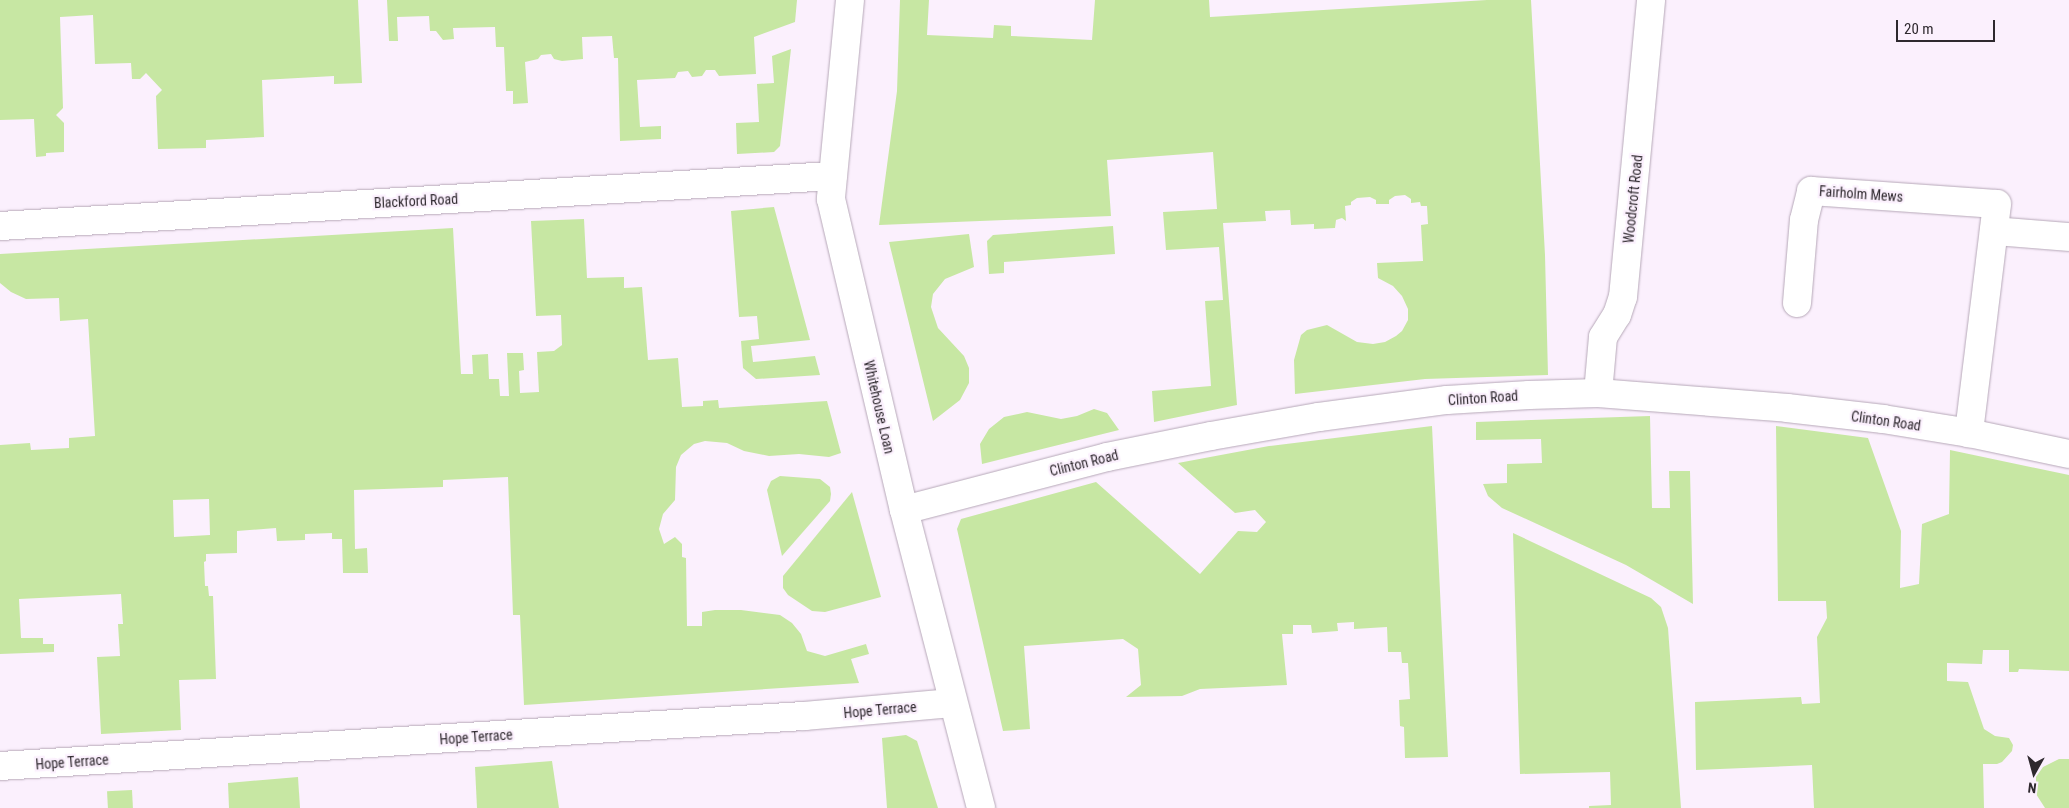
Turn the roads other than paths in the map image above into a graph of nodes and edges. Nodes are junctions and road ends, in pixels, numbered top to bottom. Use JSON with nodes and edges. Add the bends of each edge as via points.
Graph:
{"nodes":[{"id":1,"x":850,"y":0,"type":"edge"},
{"id":2,"x":1651,"y":0,"type":"edge"},
{"id":3,"x":832,"y":176,"type":"junction"},
{"id":4,"x":0,"y":226,"type":"edge"},
{"id":5,"x":1994,"y":230,"type":"junction"},
{"id":6,"x":2069,"y":237,"type":"edge"},
{"id":7,"x":1797,"y":303,"type":"dead end"},
{"id":8,"x":1598,"y":393,"type":"junction"},
{"id":9,"x":1969,"y":434,"type":"junction"},
{"id":10,"x":2069,"y":454,"type":"edge"},
{"id":11,"x":904,"y":510,"type":"junction"},
{"id":12,"x":952,"y":704,"type":"junction"},
{"id":13,"x":0,"y":766,"type":"edge"},
{"id":14,"x":981,"y":808,"type":"edge"}],
"edges":[{"from":1,"to":3,"type":"street","name":"Whitehouse Loan"},
{"from":2,"to":8,"type":"street","name":"Woodcroft Road","via":[[1623,296],[1617,315],[1603,337]]},
{"from":3,"to":4,"type":"street","name":"Blackford Road"},
{"from":3,"to":11,"type":"street","name":"Whitehouse Loan","via":[[835,220]]},
{"from":5,"to":6,"type":"street"},
{"from":5,"to":7,"type":"street","name":"Fairholm Mews","via":[[1997,204],[1811,191],[1804,220]]},
{"from":5,"to":9,"type":"street","name":"Fairholm Mews"},
{"from":8,"to":9,"type":"street","name":"Clinton Road","via":[[1787,408],[1883,419]]},
{"from":8,"to":11,"type":"street","name":"Clinton Road","via":[[1448,400],[1319,416],[1107,457]]},
{"from":9,"to":10,"type":"street","name":"Clinton Road"},
{"from":11,"to":12,"type":"street","name":"Whitehouse Loan"},
{"from":12,"to":13,"type":"street","name":"Hope Terrace"},
{"from":12,"to":14,"type":"street","name":"Whitehouse Loan"}]}
